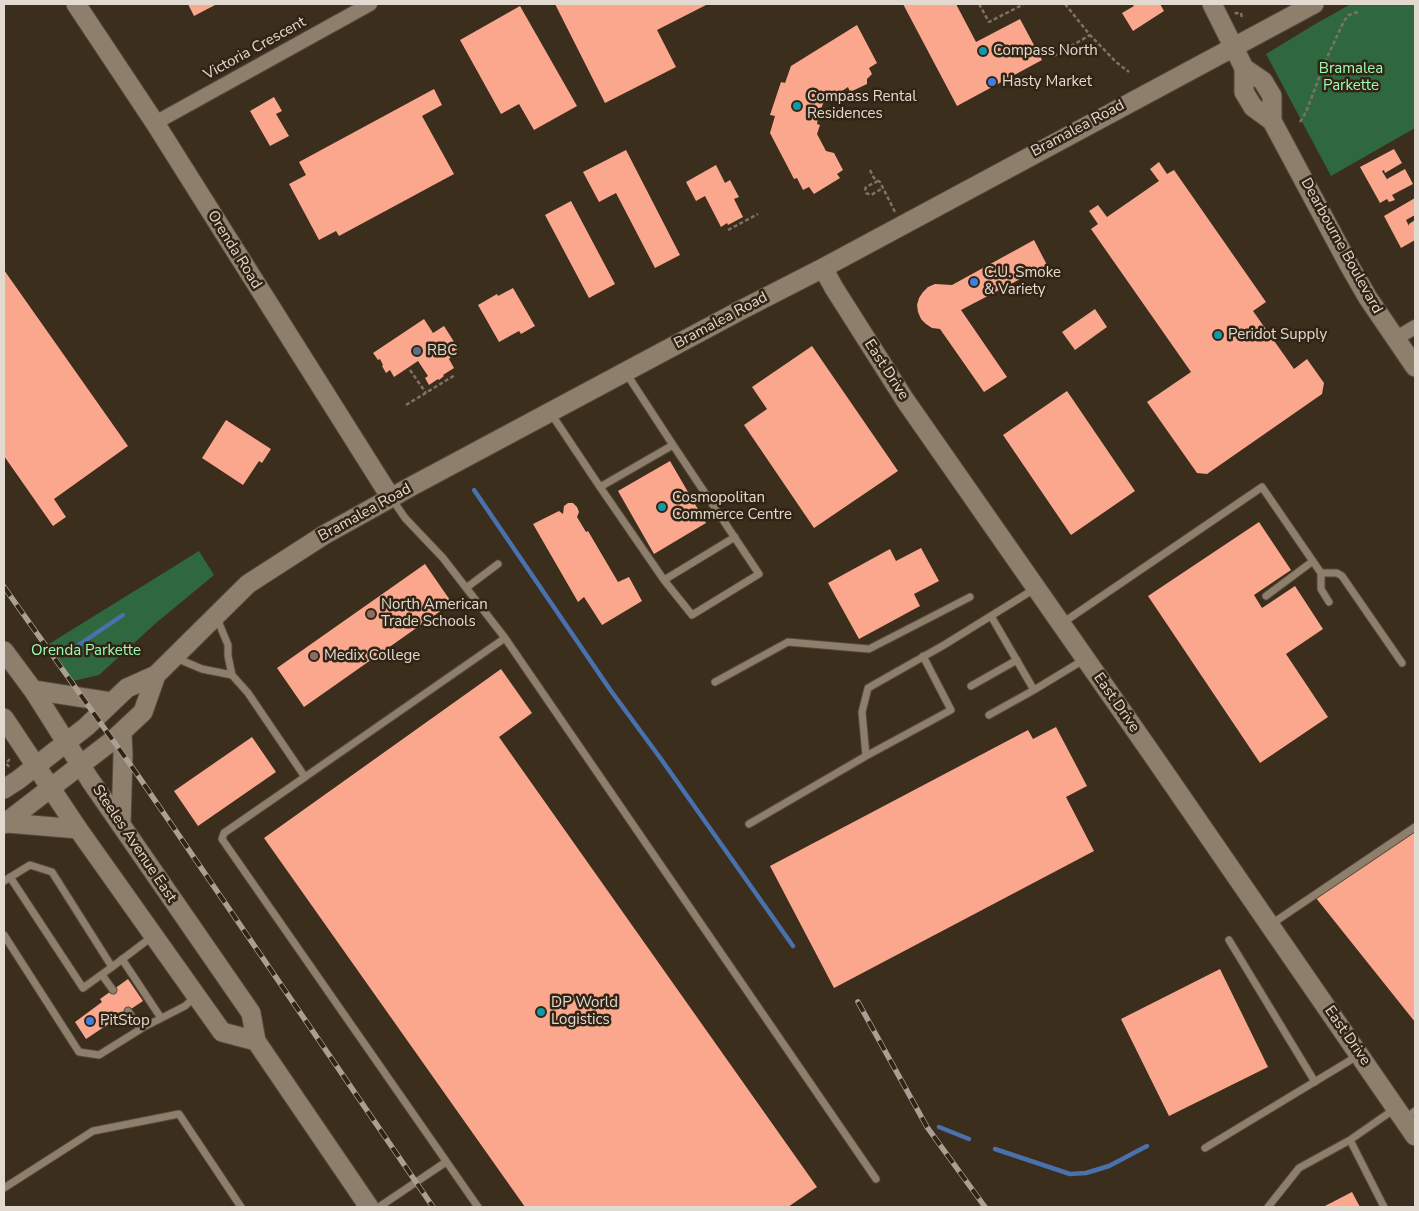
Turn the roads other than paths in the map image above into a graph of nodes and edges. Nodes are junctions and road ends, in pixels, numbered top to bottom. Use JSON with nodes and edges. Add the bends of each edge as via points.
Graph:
{"nodes":[{"id":1,"x":76,"y":4,"type":"edge"},
{"id":2,"x":370,"y":4,"type":"edge"},
{"id":3,"x":1212,"y":4,"type":"edge"},
{"id":4,"x":1314,"y":4,"type":"edge"},
{"id":5,"x":1233,"y":47,"type":"junction"},
{"id":6,"x":155,"y":123,"type":"junction"},
{"id":7,"x":823,"y":268,"type":"junction"},
{"id":8,"x":1415,"y":327,"type":"edge"},
{"id":9,"x":1395,"y":339,"type":"junction"},
{"id":10,"x":1415,"y":367,"type":"edge"},
{"id":11,"x":625,"y":372,"type":"junction"},
{"id":12,"x":550,"y":412,"type":"junction"},
{"id":13,"x":673,"y":445,"type":"junction"},
{"id":14,"x":600,"y":487,"type":"junction"},
{"id":15,"x":391,"y":498,"type":"junction"},
{"id":16,"x":735,"y":537,"type":"junction"},
{"id":17,"x":1313,"y":561,"type":"junction"},
{"id":18,"x":498,"y":564,"type":"dead end"},
{"id":19,"x":1321,"y":573,"type":"junction"},
{"id":20,"x":664,"y":580,"type":"junction"},
{"id":21,"x":466,"y":588,"type":"junction"},
{"id":22,"x":1036,"y":588,"type":"junction"},
{"id":23,"x":1266,"y":596,"type":"dead end"},
{"id":24,"x":970,"y":597,"type":"dead end"},
{"id":25,"x":1329,"y":602,"type":"dead end"},
{"id":26,"x":216,"y":616,"type":"junction"},
{"id":27,"x":991,"y":616,"type":"junction"},
{"id":28,"x":1061,"y":624,"type":"junction"},
{"id":29,"x":505,"y":638,"type":"junction"},
{"id":30,"x":4,"y":651,"type":"edge"},
{"id":31,"x":923,"y":656,"type":"junction"},
{"id":32,"x":175,"y":658,"type":"junction"},
{"id":33,"x":1085,"y":658,"type":"junction"},
{"id":34,"x":1017,"y":660,"type":"junction"},
{"id":35,"x":1402,"y":663,"type":"dead end"},
{"id":36,"x":156,"y":675,"type":"junction"},
{"id":37,"x":232,"y":675,"type":"junction"},
{"id":38,"x":715,"y":682,"type":"dead end"},
{"id":39,"x":971,"y":686,"type":"dead end"},
{"id":40,"x":33,"y":690,"type":"junction"},
{"id":41,"x":1034,"y":690,"type":"junction"},
{"id":42,"x":111,"y":702,"type":"junction"},
{"id":43,"x":989,"y":715,"type":"dead end"},
{"id":44,"x":4,"y":718,"type":"edge"},
{"id":45,"x":122,"y":733,"type":"junction"},
{"id":46,"x":66,"y":742,"type":"junction"},
{"id":47,"x":866,"y":756,"type":"junction"},
{"id":48,"x":37,"y":765,"type":"junction"},
{"id":49,"x":81,"y":765,"type":"junction"},
{"id":50,"x":305,"y":776,"type":"junction"},
{"id":51,"x":51,"y":788,"type":"junction"},
{"id":52,"x":4,"y":789,"type":"edge"},
{"id":53,"x":5,"y":823,"type":"edge"},
{"id":54,"x":749,"y":824,"type":"dead end"},
{"id":55,"x":121,"y":825,"type":"junction"},
{"id":56,"x":1415,"y":827,"type":"edge"},
{"id":57,"x":78,"y":829,"type":"junction"},
{"id":58,"x":7,"y":879,"type":"edge"},
{"id":59,"x":1270,"y":925,"type":"junction"},
{"id":60,"x":4,"y":936,"type":"edge"},
{"id":61,"x":153,"y":936,"type":"junction"},
{"id":62,"x":1229,"y":940,"type":"dead end"},
{"id":63,"x":122,"y":960,"type":"junction"},
{"id":64,"x":112,"y":968,"type":"junction"},
{"id":65,"x":102,"y":975,"type":"junction"},
{"id":66,"x":113,"y":990,"type":"dead end"},
{"id":67,"x":196,"y":996,"type":"junction"},
{"id":68,"x":128,"y":1010,"type":"dead end"},
{"id":69,"x":161,"y":1018,"type":"junction"},
{"id":70,"x":140,"y":1029,"type":"junction"},
{"id":71,"x":256,"y":1041,"type":"junction"},
{"id":72,"x":1360,"y":1055,"type":"junction"},
{"id":73,"x":1315,"y":1082,"type":"junction"},
{"id":74,"x":1405,"y":1113,"type":"edge"},
{"id":75,"x":1415,"y":1136,"type":"edge"},
{"id":76,"x":1350,"y":1140,"type":"junction"},
{"id":77,"x":1205,"y":1148,"type":"dead end"},
{"id":78,"x":446,"y":1162,"type":"junction"},
{"id":79,"x":876,"y":1179,"type":"dead end"},
{"id":80,"x":4,"y":1188,"type":"edge"},
{"id":81,"x":241,"y":1207,"type":"edge"},
{"id":82,"x":369,"y":1207,"type":"edge"},
{"id":83,"x":379,"y":1207,"type":"edge"},
{"id":84,"x":478,"y":1207,"type":"edge"},
{"id":85,"x":1268,"y":1207,"type":"edge"},
{"id":86,"x":1384,"y":1207,"type":"edge"}],
"edges":[{"from":1,"to":6,"type":"main road","name":"Orenda Road"},
{"from":2,"to":6,"type":"street","name":"Victoria Crescent"},
{"from":3,"to":5,"type":"main road","name":"Dearbourne Boulevard"},
{"from":4,"to":5,"type":"main road","name":"Bramalea Road"},
{"from":5,"to":7,"type":"main road","name":"Bramalea Road"},
{"from":5,"to":9,"type":"main road","name":"Dearbourne Boulevard","via":[[1244,68],[1263,81],[1272,96],[1272,121],[1349,265]]},
{"from":6,"to":15,"type":"main road","name":"Orenda Road"},
{"from":7,"to":11,"type":"main road","name":"Bramalea Road"},
{"from":7,"to":22,"type":"main road","name":"East Drive","via":[[905,400]]},
{"from":8,"to":9,"type":"street"},
{"from":9,"to":10,"type":"main road","name":"Dearbourne Boulevard"},
{"from":11,"to":12,"type":"main road","name":"Bramalea Road"},
{"from":11,"to":13,"type":"lane"},
{"from":12,"to":14,"type":"lane"},
{"from":12,"to":15,"type":"main road","name":"Bramalea Road"},
{"from":13,"to":14,"type":"lane"},
{"from":13,"to":16,"type":"lane"},
{"from":14,"to":20,"type":"lane"},
{"from":15,"to":21,"type":"lane"},
{"from":15,"to":26,"type":"main road","name":"Bramalea Road","via":[[258,577]]},
{"from":16,"to":20,"type":"lane"},
{"from":16,"to":20,"type":"lane","via":[[759,574],[692,615]]},
{"from":17,"to":19,"type":"lane"},
{"from":17,"to":23,"type":"lane"},
{"from":17,"to":28,"type":"lane","via":[[1262,487]]},
{"from":18,"to":21,"type":"lane"},
{"from":19,"to":25,"type":"lane","via":[[1321,589]]},
{"from":19,"to":35,"type":"lane","via":[[1342,576]]},
{"from":21,"to":29,"type":"lane"},
{"from":22,"to":27,"type":"lane"},
{"from":22,"to":28,"type":"main road","name":"East Drive"},
{"from":24,"to":38,"type":"lane","via":[[869,649],[788,642]]},
{"from":26,"to":32,"type":"main road","name":"Bramalea Road"},
{"from":26,"to":37,"type":"lane","via":[[228,645]]},
{"from":27,"to":31,"type":"lane"},
{"from":27,"to":34,"type":"lane"},
{"from":28,"to":33,"type":"main road","name":"East Drive"},
{"from":29,"to":50,"type":"lane"},
{"from":29,"to":79,"type":"lane"},
{"from":30,"to":40,"type":"main road","name":"Steeles Avenue East"},
{"from":31,"to":47,"type":"lane","via":[[868,688],[862,712]]},
{"from":31,"to":47,"type":"lane","via":[[951,710]]},
{"from":32,"to":36,"type":"main road","name":"Bramalea Road"},
{"from":32,"to":37,"type":"lane","via":[[202,669]]},
{"from":33,"to":41,"type":"lane"},
{"from":33,"to":59,"type":"main road","name":"East Drive"},
{"from":34,"to":39,"type":"lane"},
{"from":34,"to":41,"type":"lane"},
{"from":36,"to":42,"type":"main road","name":"Bramalea Road","via":[[127,688]]},
{"from":36,"to":45,"type":"main road","via":[[144,712]]},
{"from":37,"to":50,"type":"lane"},
{"from":40,"to":42,"type":"main road"},
{"from":40,"to":46,"type":"main road","name":"Steeles Avenue East"},
{"from":41,"to":43,"type":"lane"},
{"from":42,"to":46,"type":"main road","name":"Bramalea Road"},
{"from":44,"to":48,"type":"main road"},
{"from":45,"to":49,"type":"main road"},
{"from":45,"to":55,"type":"main road"},
{"from":46,"to":48,"type":"main road","name":"Bramalea Road"},
{"from":46,"to":49,"type":"main road","name":"Steeles Avenue East"},
{"from":47,"to":54,"type":"lane"},
{"from":48,"to":51,"type":"main road"},
{"from":48,"to":52,"type":"main road","name":"Bramalea Road"},
{"from":49,"to":51,"type":"main road"},
{"from":49,"to":55,"type":"main road","name":"Steeles Avenue East"},
{"from":50,"to":78,"type":"lane","via":[[224,832],[222,839]]},
{"from":51,"to":53,"type":"main road"},
{"from":51,"to":57,"type":"main road"},
{"from":53,"to":57,"type":"main road"},
{"from":55,"to":71,"type":"main road","name":"Steeles Avenue East","via":[[251,1013]]},
{"from":56,"to":59,"type":"lane"},
{"from":57,"to":61,"type":"main road"},
{"from":58,"to":64,"type":"lane","via":[[30,865],[52,872]]},
{"from":58,"to":65,"type":"lane","via":[[83,988]]},
{"from":59,"to":72,"type":"main road","name":"East Drive"},
{"from":60,"to":70,"type":"lane","via":[[79,1052],[99,1055]]},
{"from":61,"to":63,"type":"lane"},
{"from":61,"to":67,"type":"main road"},
{"from":62,"to":73,"type":"lane"},
{"from":63,"to":64,"type":"lane"},
{"from":63,"to":69,"type":"lane"},
{"from":64,"to":65,"type":"lane"},
{"from":65,"to":66,"type":"lane"},
{"from":67,"to":69,"type":"lane","via":[[185,1006]]},
{"from":67,"to":71,"type":"main road","via":[[222,1032]]},
{"from":68,"to":70,"type":"lane"},
{"from":69,"to":70,"type":"lane"},
{"from":71,"to":82,"type":"main road","name":"Steeles Avenue East"},
{"from":72,"to":73,"type":"lane"},
{"from":72,"to":74,"type":"main road","name":"East Drive"},
{"from":73,"to":77,"type":"lane"},
{"from":74,"to":75,"type":"main road","name":"East Drive"},
{"from":74,"to":76,"type":"lane"},
{"from":76,"to":85,"type":"lane","via":[[1299,1168]]},
{"from":76,"to":86,"type":"lane"},
{"from":78,"to":83,"type":"lane"},
{"from":78,"to":84,"type":"lane"},
{"from":80,"to":81,"type":"lane","via":[[93,1131],[178,1114]]}]}
